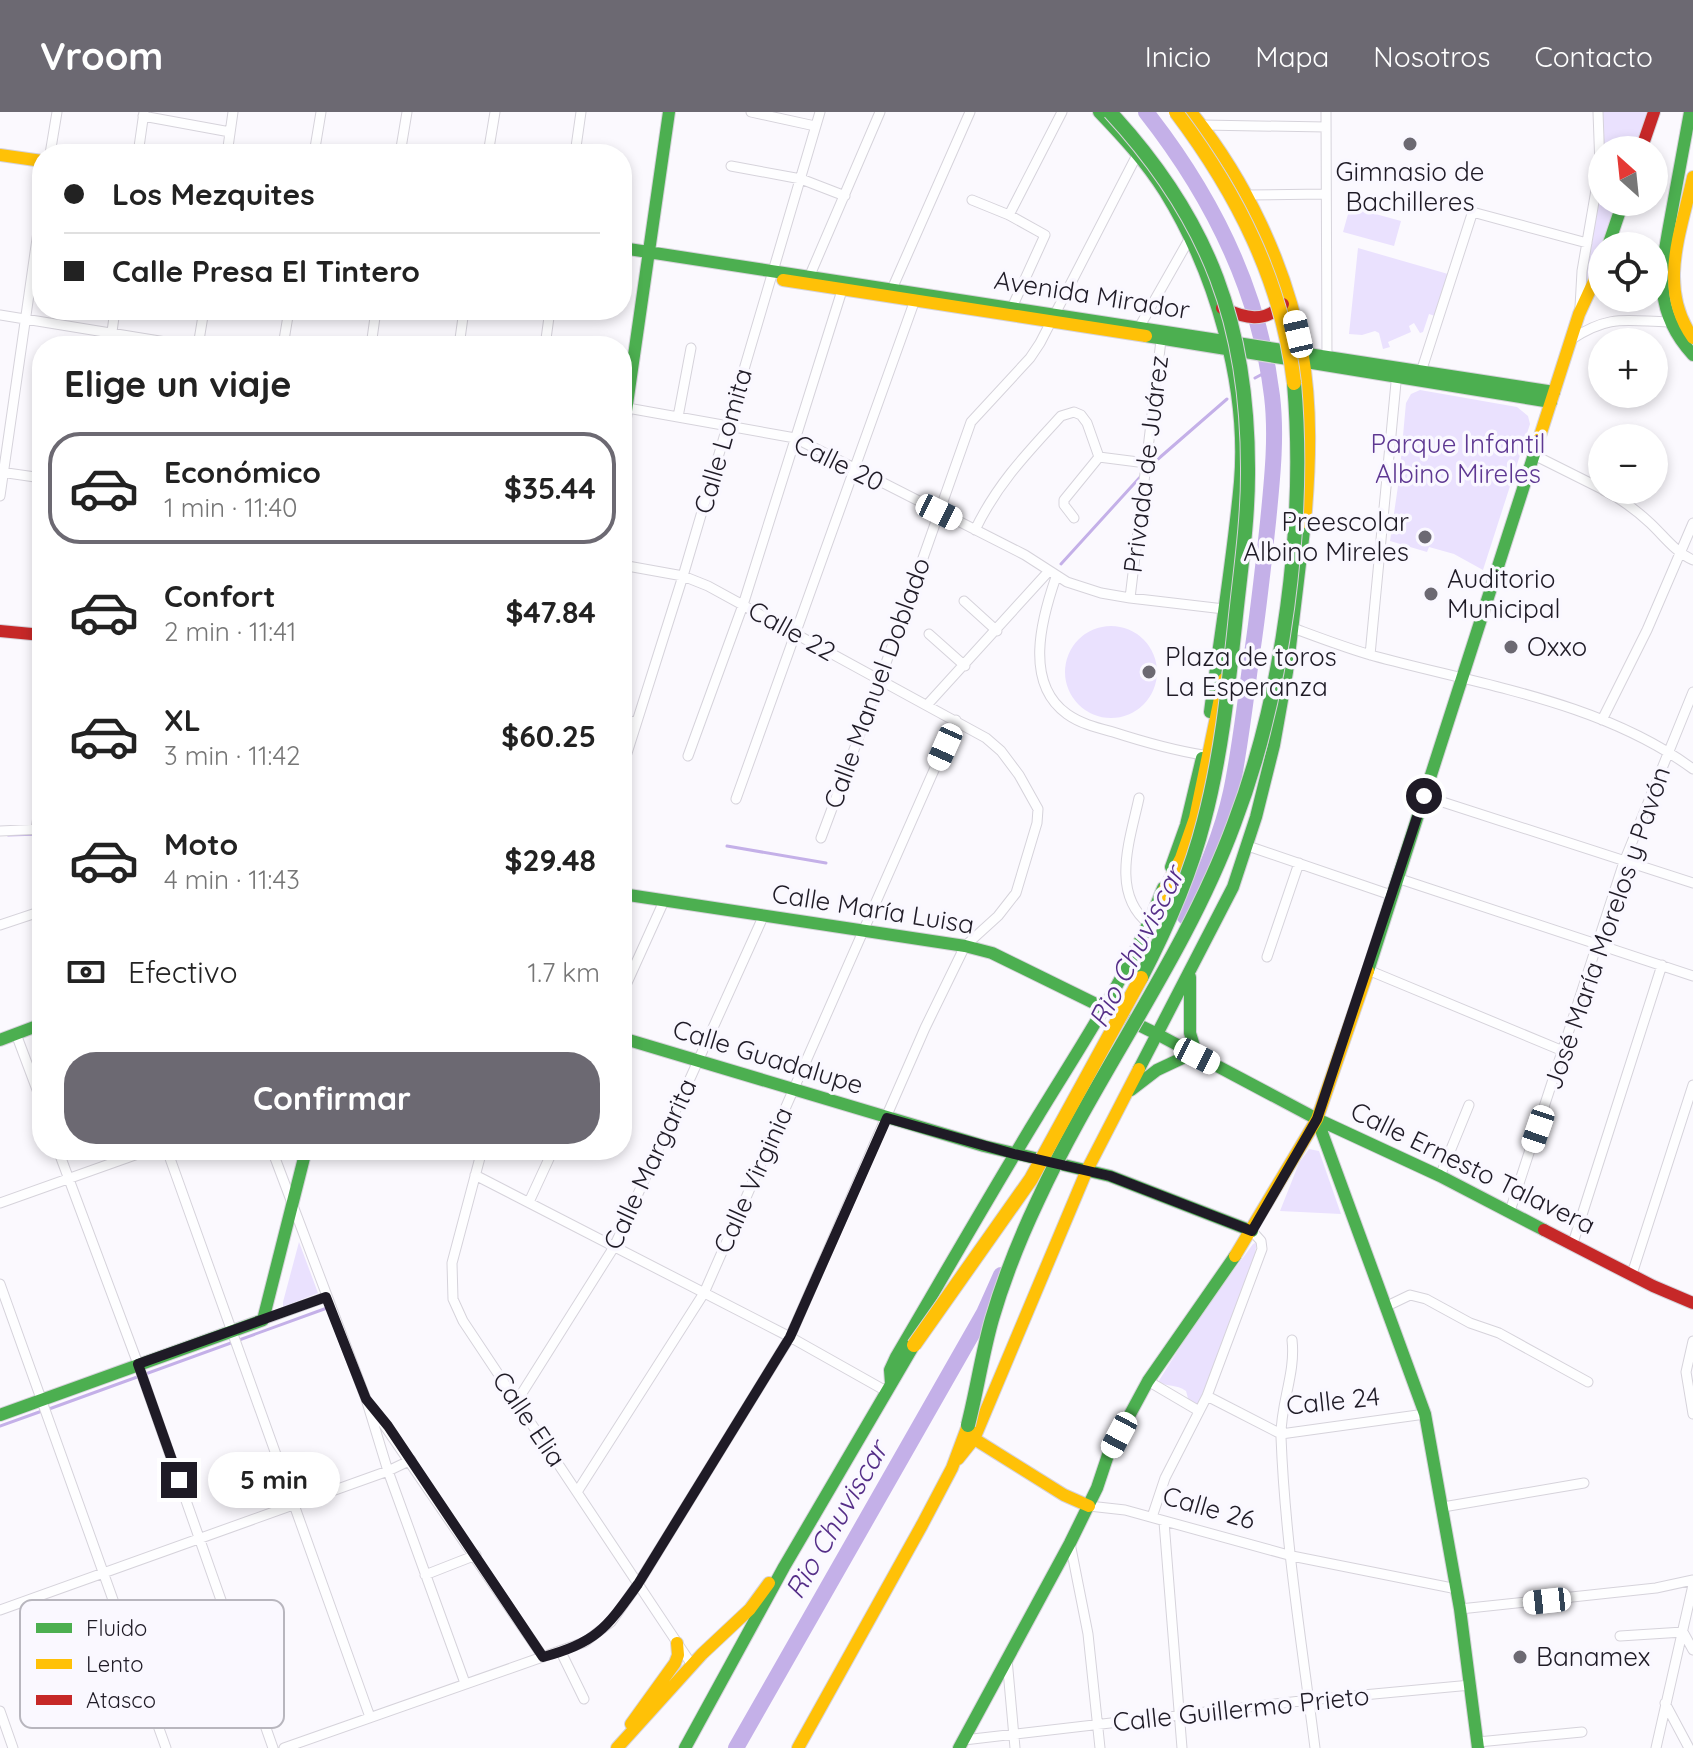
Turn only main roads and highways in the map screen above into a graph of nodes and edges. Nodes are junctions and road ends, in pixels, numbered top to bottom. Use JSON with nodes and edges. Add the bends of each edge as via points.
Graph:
{"nodes":[{"id":1,"x":669,"y":112,"type":"edge"},
{"id":2,"x":1099,"y":112,"type":"edge"},
{"id":3,"x":1110,"y":112,"type":"edge"},
{"id":4,"x":1176,"y":112,"type":"edge"},
{"id":5,"x":1191,"y":112,"type":"edge"},
{"id":6,"x":1654,"y":112,"type":"edge"},
{"id":7,"x":1690,"y":112,"type":"edge"},
{"id":8,"x":1646,"y":136,"type":"edge"},
{"id":9,"x":0,"y":155,"type":"edge"},
{"id":10,"x":32,"y":160,"type":"edge"},
{"id":11,"x":0,"y":163,"type":"edge"},
{"id":12,"x":32,"y":168,"type":"edge"},
{"id":13,"x":1693,"y":177,"type":"edge"},
{"id":14,"x":632,"y":251,"type":"edge"},
{"id":15,"x":632,"y":255,"type":"edge"},
{"id":16,"x":647,"y":255,"type":"junction"},
{"id":17,"x":771,"y":274,"type":"junction"},
{"id":18,"x":844,"y":285,"type":"junction"},
{"id":19,"x":1588,"y":294,"type":"edge"},
{"id":20,"x":916,"y":297,"type":"junction"},
{"id":21,"x":1288,"y":298,"type":"junction"},
{"id":22,"x":1218,"y":306,"type":"junction"},
{"id":23,"x":1693,"y":338,"type":"edge"},
{"id":24,"x":1228,"y":345,"type":"junction"},
{"id":25,"x":632,"y":355,"type":"edge"},
{"id":26,"x":1693,"y":355,"type":"edge"},
{"id":27,"x":1302,"y":356,"type":"junction"},
{"id":28,"x":1552,"y":397,"type":"junction"},
{"id":29,"x":0,"y":631,"type":"edge"},
{"id":30,"x":32,"y":634,"type":"edge"},
{"id":31,"x":1230,"y":664,"type":"junction"},
{"id":32,"x":632,"y":896,"type":"edge"},
{"id":33,"x":1161,"y":896,"type":"junction"},
{"id":34,"x":1191,"y":971,"type":"junction"},
{"id":35,"x":1105,"y":1008,"type":"junction"},
{"id":36,"x":32,"y":1028,"type":"edge"},
{"id":37,"x":1156,"y":1034,"type":"junction"},
{"id":38,"x":0,"y":1040,"type":"edge"},
{"id":39,"x":632,"y":1041,"type":"edge"},
{"id":40,"x":1194,"y":1055,"type":"junction"},
{"id":41,"x":1126,"y":1095,"type":"junction"},
{"id":42,"x":1317,"y":1119,"type":"junction"},
{"id":43,"x":1014,"y":1154,"type":"junction"},
{"id":44,"x":304,"y":1160,"type":"edge"},
{"id":45,"x":1087,"y":1170,"type":"junction"},
{"id":46,"x":1257,"y":1236,"type":"junction"},
{"id":47,"x":1693,"y":1303,"type":"edge"},
{"id":48,"x":888,"y":1387,"type":"junction"},
{"id":49,"x":0,"y":1415,"type":"edge"},
{"id":50,"x":969,"y":1432,"type":"junction"},
{"id":51,"x":825,"y":1497,"type":"junction"},
{"id":52,"x":1089,"y":1506,"type":"junction"},
{"id":53,"x":677,"y":1643,"type":"road end"},
{"id":54,"x":962,"y":1744,"type":"edge"},
{"id":55,"x":1478,"y":1745,"type":"edge"},
{"id":56,"x":616,"y":1748,"type":"edge"},
{"id":57,"x":685,"y":1748,"type":"edge"},
{"id":58,"x":798,"y":1748,"type":"edge"}],
"edges":[{"from":1,"to":16,"type":"main road"},
{"from":2,"to":22,"type":"main road","via":[[1165,191],[1191,236]]},
{"from":3,"to":31,"type":"main road","bridge":true,"via":[[1153,158],[1200,234],[1241,359],[1248,477]]},
{"from":4,"to":50,"type":"main road","bridge":true,"via":[[1236,200],[1280,305],[1289,351],[1298,459],[1279,650],[1241,805],[1219,861],[1068,1138],[1018,1246],[991,1322]]},
{"from":5,"to":21,"type":"main road","via":[[1245,195]]},
{"from":6,"to":8,"type":"main road"},
{"from":7,"to":26,"type":"main road","via":[[1661,294],[1668,322]]},
{"from":9,"to":10,"type":"main road"},
{"from":11,"to":12,"type":"main road"},
{"from":13,"to":23,"type":"main road","via":[[1672,294]]},
{"from":14,"to":16,"type":"main road","name":"Avenida Mirador"},
{"from":15,"to":16,"type":"main road","name":"Avenida Mirador"},
{"from":16,"to":17,"type":"main road","name":"Avenida Mirador"},
{"from":16,"to":25,"type":"main road"},
{"from":17,"to":18,"type":"main road","name":"Avenida Mirador"},
{"from":17,"to":18,"type":"main road","name":"Avenida Mirador","via":[[810,275]]},
{"from":18,"to":20,"type":"main road","name":"Avenida Mirador"},
{"from":18,"to":20,"type":"main road","name":"Avenida Mirador"},
{"from":19,"to":28,"type":"main road"},
{"from":20,"to":24,"type":"main road","name":"Avenida Mirador"},
{"from":21,"to":22,"type":"main road","via":[[1272,316],[1254,319]]},
{"from":21,"to":27,"type":"main road"},
{"from":22,"to":24,"type":"main road"},
{"from":24,"to":27,"type":"main road","name":"Avenida Mirador"},
{"from":24,"to":33,"type":"main road","via":[[1239,414],[1240,468],[1224,609],[1203,755]]},
{"from":27,"to":28,"type":"main road","name":"Avenida Mirador"},
{"from":27,"to":34,"type":"main road","via":[[1308,486],[1272,757],[1233,887]]},
{"from":28,"to":42,"type":"main road"},
{"from":29,"to":30,"type":"main road"},
{"from":31,"to":33,"type":"main road","bridge":true,"via":[[1195,818],[1179,867]]},
{"from":31,"to":48,"type":"main road","bridge":true,"via":[[1222,737],[1202,827],[1183,886],[1141,980],[1021,1194]]},
{"from":32,"to":35,"type":"main road","name":"Calle María Luisa","via":[[965,946],[1015,963]]},
{"from":33,"to":35,"type":"main road"},
{"from":34,"to":37,"type":"main road"},
{"from":34,"to":40,"type":"main road"},
{"from":35,"to":37,"type":"main road","name":"Calle Ernesto Talavera","bridge":true},
{"from":35,"to":43,"type":"main road"},
{"from":36,"to":38,"type":"main road"},
{"from":37,"to":40,"type":"main road","name":"Calle Ernesto Talavera"},
{"from":37,"to":41,"type":"main road"},
{"from":39,"to":43,"type":"main road","name":"Calle Guadalupe"},
{"from":40,"to":41,"type":"main road","via":[[1157,1070]]},
{"from":40,"to":42,"type":"main road","name":"Calle Ernesto Talavera"},
{"from":41,"to":45,"type":"main road"},
{"from":42,"to":46,"type":"main road"},
{"from":42,"to":47,"type":"main road","name":"Calle Ernesto Talavera"},
{"from":42,"to":55,"type":"main road","via":[[1425,1414]]},
{"from":43,"to":45,"type":"main road","name":"Calle Guadalupe","bridge":true},
{"from":43,"to":48,"type":"main road","via":[[896,1357]]},
{"from":44,"to":49,"type":"main road","via":[[263,1320]]},
{"from":45,"to":46,"type":"main road","name":"Calle Guadalupe","via":[[1144,1187]]},
{"from":45,"to":50,"type":"main road"},
{"from":46,"to":52,"type":"main road","via":[[1148,1381],[1108,1455]]},
{"from":48,"to":51,"type":"main road"},
{"from":50,"to":52,"type":"main road","name":"Calle 26"},
{"from":50,"to":58,"type":"main road"},
{"from":51,"to":56,"type":"main road","via":[[814,1505],[750,1609]]},
{"from":51,"to":57,"type":"main road"},
{"from":52,"to":54,"type":"main road"},
{"from":53,"to":56,"type":"main road","via":[[675,1663]]}]}
